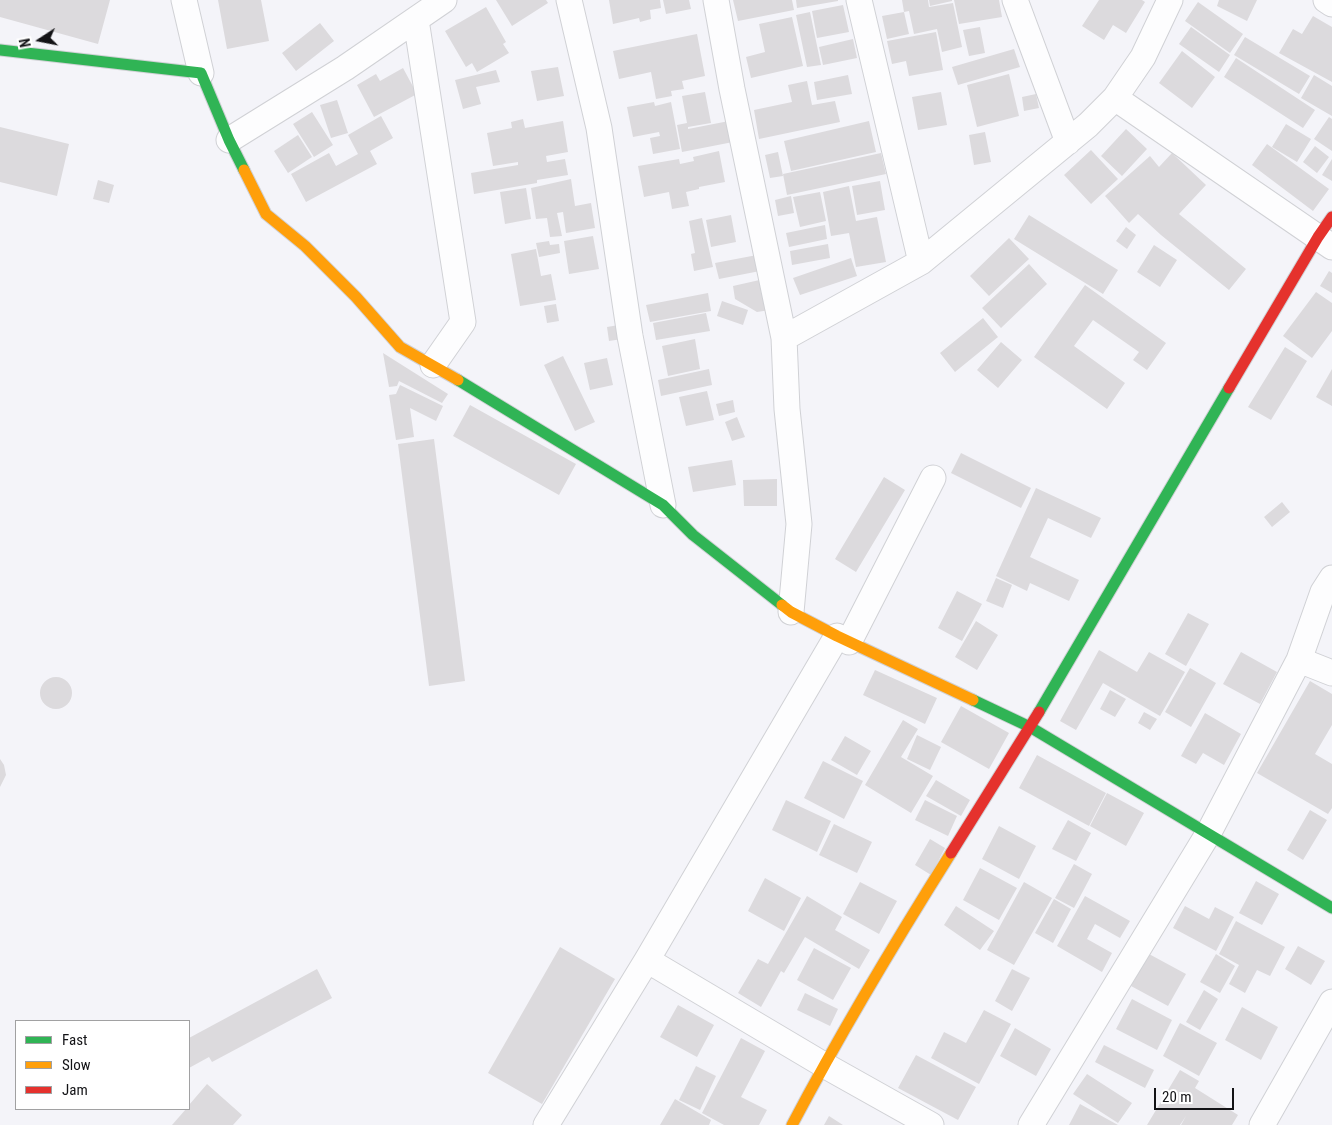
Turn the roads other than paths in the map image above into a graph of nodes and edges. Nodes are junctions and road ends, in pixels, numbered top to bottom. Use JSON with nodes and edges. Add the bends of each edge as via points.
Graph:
{"nodes":[{"id":1,"x":184,"y":0,"type":"edge"},
{"id":2,"x":444,"y":0,"type":"edge"},
{"id":3,"x":568,"y":0,"type":"edge"},
{"id":4,"x":716,"y":0,"type":"edge"},
{"id":5,"x":859,"y":0,"type":"edge"},
{"id":6,"x":1015,"y":0,"type":"edge"},
{"id":7,"x":1170,"y":0,"type":"edge"},
{"id":8,"x":1326,"y":0,"type":"edge"},
{"id":9,"x":1332,"y":4,"type":"edge"},
{"id":10,"x":416,"y":20,"type":"junction"},
{"id":11,"x":0,"y":50,"type":"edge"},
{"id":12,"x":201,"y":73,"type":"junction"},
{"id":13,"x":1114,"y":98,"type":"junction"},
{"id":14,"x":229,"y":140,"type":"junction"},
{"id":15,"x":1068,"y":142,"type":"junction"},
{"id":16,"x":1332,"y":217,"type":"edge"},
{"id":17,"x":1325,"y":242,"type":"edge"},
{"id":18,"x":921,"y":262,"type":"junction"},
{"id":19,"x":784,"y":338,"type":"junction"},
{"id":20,"x":433,"y":365,"type":"junction"},
{"id":21,"x":933,"y":478,"type":"dead end"},
{"id":22,"x":663,"y":505,"type":"junction"},
{"id":23,"x":1332,"y":578,"type":"edge"},
{"id":24,"x":791,"y":612,"type":"junction"},
{"id":25,"x":843,"y":640,"type":"junction"},
{"id":26,"x":1299,"y":660,"type":"junction"},
{"id":27,"x":1332,"y":673,"type":"edge"},
{"id":28,"x":1030,"y":727,"type":"junction"},
{"id":29,"x":1208,"y":834,"type":"junction"},
{"id":30,"x":1332,"y":908,"type":"edge"},
{"id":31,"x":647,"y":960,"type":"junction"},
{"id":32,"x":1332,"y":1002,"type":"edge"},
{"id":33,"x":824,"y":1065,"type":"junction"},
{"id":34,"x":546,"y":1125,"type":"edge"},
{"id":35,"x":792,"y":1125,"type":"edge"},
{"id":36,"x":931,"y":1125,"type":"edge"},
{"id":37,"x":1031,"y":1125,"type":"edge"},
{"id":38,"x":1262,"y":1125,"type":"edge"}],
"edges":[{"from":1,"to":12,"type":"street"},
{"from":2,"to":10,"type":"street"},
{"from":3,"to":22,"type":"street","via":[[599,128],[630,336]]},
{"from":4,"to":19,"type":"street"},
{"from":5,"to":18,"type":"street"},
{"from":6,"to":15,"type":"street"},
{"from":7,"to":13,"type":"street","via":[[1143,57]]},
{"from":8,"to":9,"type":"street"},
{"from":10,"to":14,"type":"street"},
{"from":10,"to":20,"type":"street","via":[[463,322]]},
{"from":11,"to":12,"type":"street"},
{"from":12,"to":14,"type":"street"},
{"from":13,"to":15,"type":"street"},
{"from":13,"to":17,"type":"street"},
{"from":14,"to":20,"type":"street","via":[[266,214],[305,246],[356,297],[400,348]]},
{"from":15,"to":18,"type":"street"},
{"from":16,"to":17,"type":"street"},
{"from":17,"to":28,"type":"street"},
{"from":18,"to":19,"type":"street"},
{"from":19,"to":24,"type":"street","via":[[787,410],[799,524]]},
{"from":20,"to":22,"type":"street"},
{"from":21,"to":25,"type":"street"},
{"from":22,"to":24,"type":"street","via":[[693,535]]},
{"from":23,"to":26,"type":"street","via":[[1323,592]]},
{"from":24,"to":25,"type":"street"},
{"from":25,"to":28,"type":"street"},
{"from":25,"to":31,"type":"street"},
{"from":26,"to":27,"type":"street"},
{"from":26,"to":29,"type":"street"},
{"from":28,"to":29,"type":"street"},
{"from":28,"to":33,"type":"street","via":[[892,948]]},
{"from":29,"to":30,"type":"street"},
{"from":29,"to":37,"type":"street"},
{"from":31,"to":33,"type":"street"},
{"from":31,"to":34,"type":"street"},
{"from":32,"to":38,"type":"street"},
{"from":33,"to":35,"type":"street"},
{"from":33,"to":36,"type":"street"}]}
